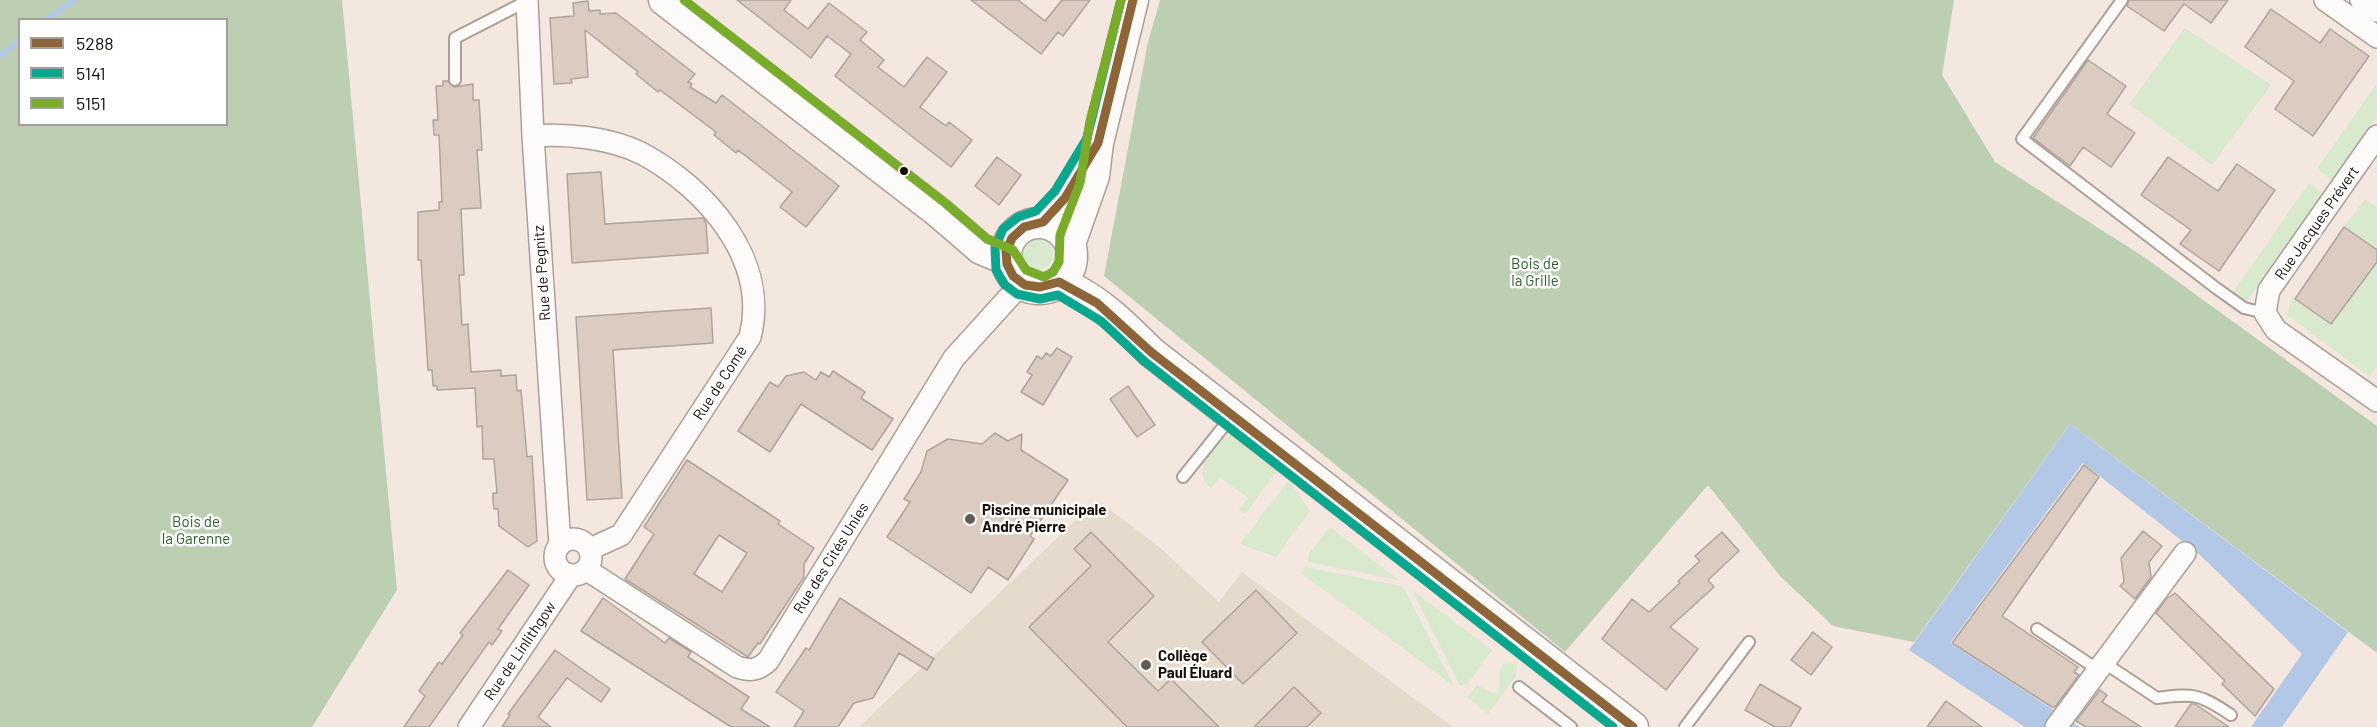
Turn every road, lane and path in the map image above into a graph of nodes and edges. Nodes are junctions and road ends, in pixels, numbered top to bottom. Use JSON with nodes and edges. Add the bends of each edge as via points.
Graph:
{"nodes":[{"id":1,"x":527,"y":0,"type":"edge"},
{"id":2,"x":664,"y":0,"type":"edge"},
{"id":3,"x":1133,"y":0,"type":"edge"},
{"id":4,"x":2122,"y":0,"type":"edge"},
{"id":5,"x":2325,"y":0,"type":"edge"},
{"id":6,"x":2361,"y":0,"type":"edge"},
{"id":7,"x":2377,"y":11,"type":"edge"},
{"id":8,"x":2377,"y":37,"type":"edge"},
{"id":9,"x":455,"y":80,"type":"dead end"},
{"id":10,"x":532,"y":136,"type":"junction"},
{"id":11,"x":2377,"y":136,"type":"edge"},
{"id":12,"x":1098,"y":143,"type":"junction"},
{"id":13,"x":938,"y":212,"type":"junction"},
{"id":14,"x":1030,"y":227,"type":"junction"},
{"id":15,"x":1005,"y":259,"type":"junction"},
{"id":16,"x":1067,"y":262,"type":"junction"},
{"id":17,"x":1021,"y":284,"type":"junction"},
{"id":18,"x":2265,"y":313,"type":"junction"},
{"id":19,"x":2377,"y":401,"type":"edge"},
{"id":20,"x":1232,"y":415,"type":"junction"},
{"id":21,"x":1183,"y":477,"type":"dead end"},
{"id":22,"x":560,"y":545,"type":"junction"},
{"id":23,"x":2185,"y":553,"type":"dead end"},
{"id":24,"x":582,"y":565,"type":"junction"},
{"id":25,"x":2037,"y":629,"type":"dead end"},
{"id":26,"x":1749,"y":642,"type":"dead end"},
{"id":27,"x":2100,"y":665,"type":"junction"},
{"id":28,"x":1519,"y":687,"type":"dead end"},
{"id":29,"x":2230,"y":715,"type":"dead end"},
{"id":30,"x":2061,"y":719,"type":"edge"},
{"id":31,"x":469,"y":727,"type":"edge"},
{"id":32,"x":1571,"y":727,"type":"edge"},
{"id":33,"x":1633,"y":727,"type":"edge"},
{"id":34,"x":1685,"y":727,"type":"edge"}],
"edges":[{"from":1,"to":9,"type":"lane","via":[[455,38]]},
{"from":1,"to":10,"type":"street","name":"Rue de Pegnitz"},
{"from":2,"to":13,"type":"street"},
{"from":3,"to":12,"type":"street"},
{"from":4,"to":18,"type":"lane","via":[[2022,139],[2216,288],[2244,308]]},
{"from":5,"to":8,"type":"street"},
{"from":6,"to":7,"type":"street"},
{"from":10,"to":22,"type":"street","name":"Rue de Pegnitz"},
{"from":10,"to":24,"type":"street","name":"Rue de Comé","via":[[555,134],[605,142],[639,152],[673,174],[723,220],[744,260],[755,306],[750,337],[621,535]]},
{"from":11,"to":18,"type":"street","name":"Rue Jacques Prévert","via":[[2269,290]]},
{"from":12,"to":14,"type":"street","via":[[1065,198]]},
{"from":12,"to":16,"type":"street","via":[[1094,176]]},
{"from":13,"to":14,"type":"street","via":[[970,225]]},
{"from":13,"to":15,"type":"street","via":[[981,249]]},
{"from":14,"to":15,"type":"street","via":[[1007,244]]},
{"from":14,"to":16,"type":"street","via":[[1060,230]]},
{"from":15,"to":17,"type":"street","via":[[1010,274]]},
{"from":16,"to":17,"type":"street","via":[[1047,288]]},
{"from":16,"to":20,"type":"street","via":[[1085,295]]},
{"from":17,"to":24,"type":"street","name":"Rue des Cités Unies","via":[[954,358],[762,666],[754,670],[736,668]]},
{"from":18,"to":19,"type":"street","via":[[2276,330]]},
{"from":20,"to":21,"type":"lane"},
{"from":20,"to":33,"type":"street"},
{"from":22,"to":24,"type":"street","via":[[576,539]]},
{"from":22,"to":24,"type":"street","name":"Rue de Pegnitz","via":[[555,561],[561,570]]},
{"from":23,"to":27,"type":"street"},
{"from":24,"to":31,"type":"street","name":"Rue de Linlithgow"},
{"from":25,"to":27,"type":"lane"},
{"from":26,"to":34,"type":"lane"},
{"from":27,"to":29,"type":"lane","via":[[2157,698],[2204,696]]},
{"from":27,"to":30,"type":"street"},
{"from":28,"to":32,"type":"lane"}]}
